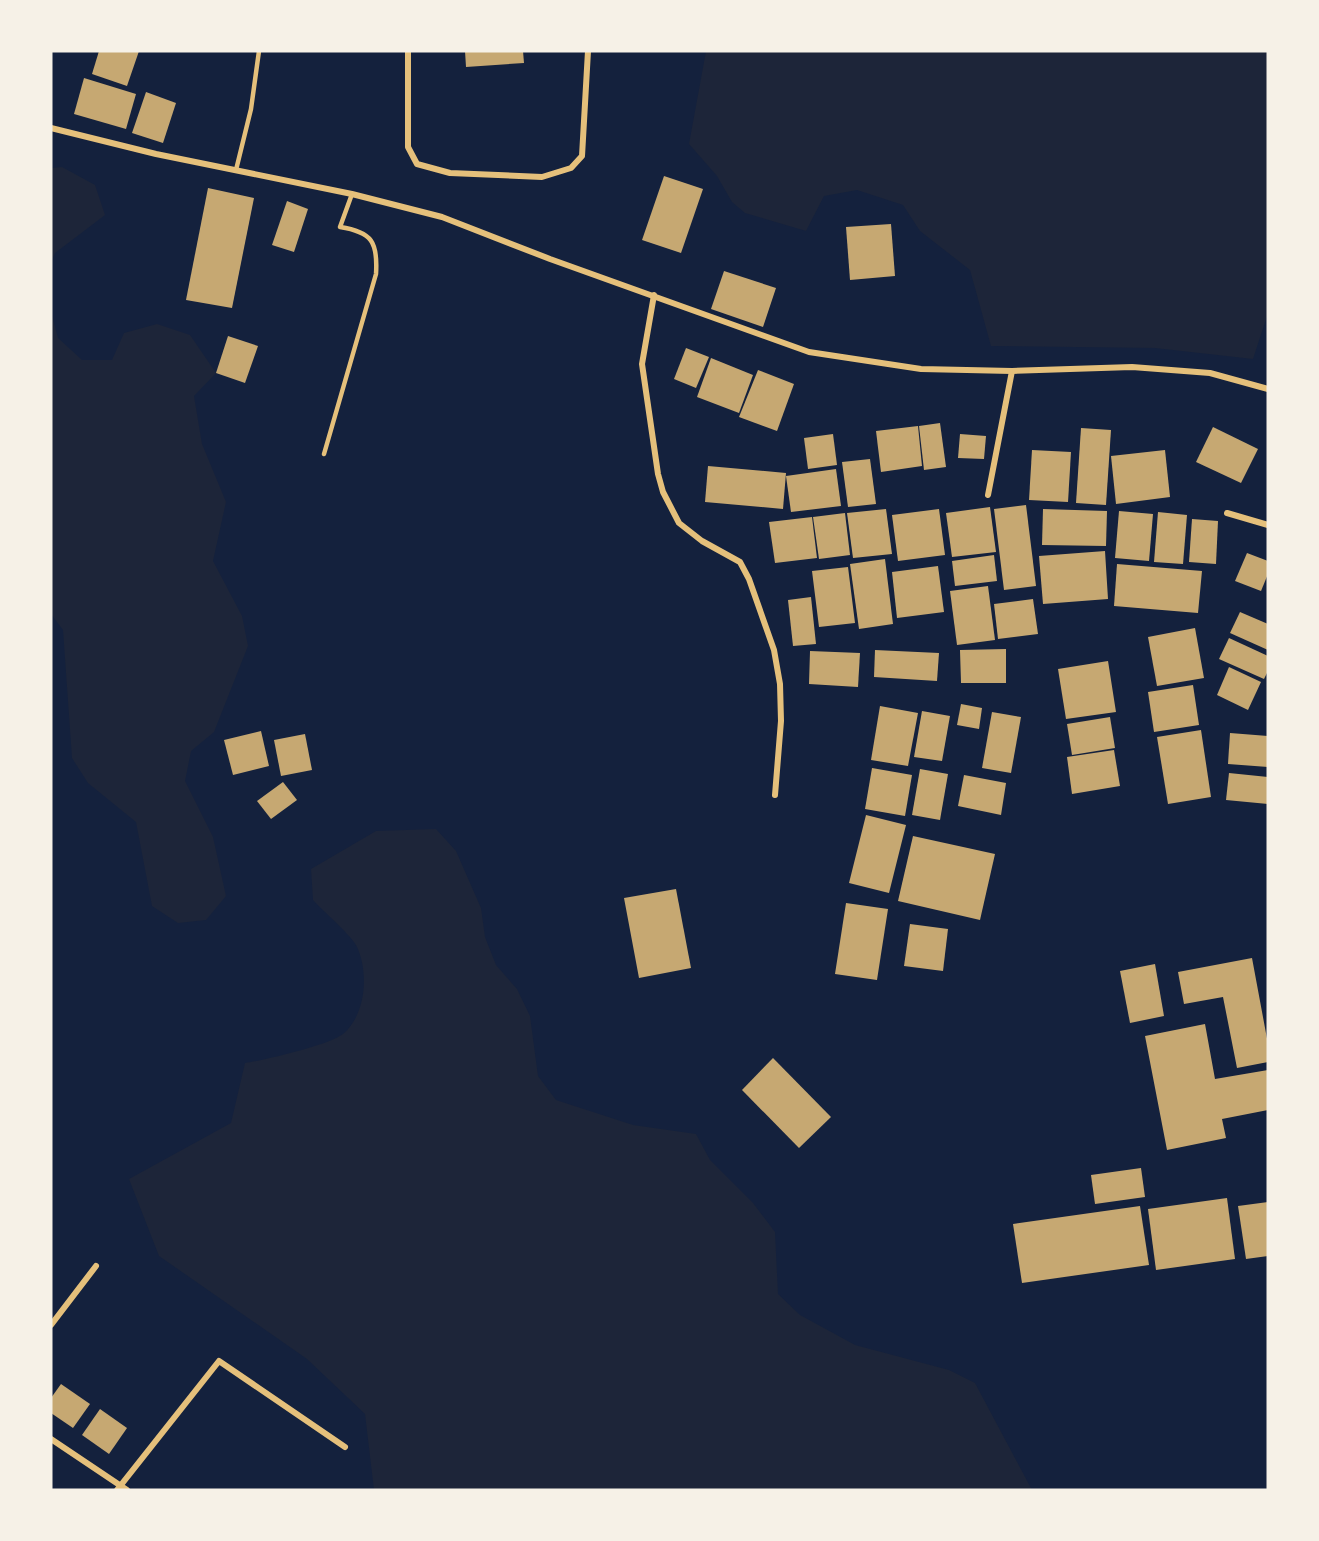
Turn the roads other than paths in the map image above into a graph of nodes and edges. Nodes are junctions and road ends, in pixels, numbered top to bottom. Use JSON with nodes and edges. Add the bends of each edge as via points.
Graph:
{"nodes":[{"id":1,"x":259,"y":51,"type":"edge"},
{"id":2,"x":408,"y":51,"type":"edge"},
{"id":3,"x":588,"y":51,"type":"edge"},
{"id":4,"x":51,"y":128,"type":"edge"},
{"id":5,"x":236,"y":170,"type":"junction"},
{"id":6,"x":352,"y":194,"type":"junction"},
{"id":7,"x":654,"y":295,"type":"junction"},
{"id":8,"x":1012,"y":371,"type":"junction"},
{"id":9,"x":1268,"y":389,"type":"edge"},
{"id":10,"x":324,"y":454,"type":"dead end"},
{"id":11,"x":988,"y":495,"type":"dead end"},
{"id":12,"x":1227,"y":513,"type":"dead end"},
{"id":13,"x":1268,"y":525,"type":"edge"},
{"id":14,"x":775,"y":795,"type":"dead end"},
{"id":15,"x":96,"y":1266,"type":"dead end"},
{"id":16,"x":51,"y":1325,"type":"edge"},
{"id":17,"x":51,"y":1439,"type":"edge"},
{"id":18,"x":345,"y":1447,"type":"dead end"},
{"id":19,"x":119,"y":1488,"type":"edge"},
{"id":20,"x":127,"y":1490,"type":"edge"}],
"edges":[{"from":1,"to":5,"type":"lane","via":[[251,109]]},
{"from":2,"to":3,"type":"street","via":[[408,147],[417,164],[450,173],[542,177],[571,168],[582,156]]},
{"from":4,"to":5,"type":"street"},
{"from":5,"to":6,"type":"street"},
{"from":6,"to":7,"type":"street","via":[[442,217]]},
{"from":6,"to":10,"type":"lane","via":[[340,227],[363,231],[372,241],[376,274]]},
{"from":7,"to":8,"type":"street","via":[[809,352],[921,369]]},
{"from":7,"to":14,"type":"street","via":[[642,364],[658,474],[680,523],[702,541],[740,562],[749,579],[774,650],[780,684]]},
{"from":8,"to":9,"type":"street","via":[[1132,367],[1210,373]]},
{"from":8,"to":11,"type":"street"},
{"from":12,"to":13,"type":"street"},
{"from":15,"to":16,"type":"street"},
{"from":17,"to":19,"type":"street"},
{"from":18,"to":19,"type":"street","via":[[219,1361]]},
{"from":19,"to":20,"type":"street"}]}
